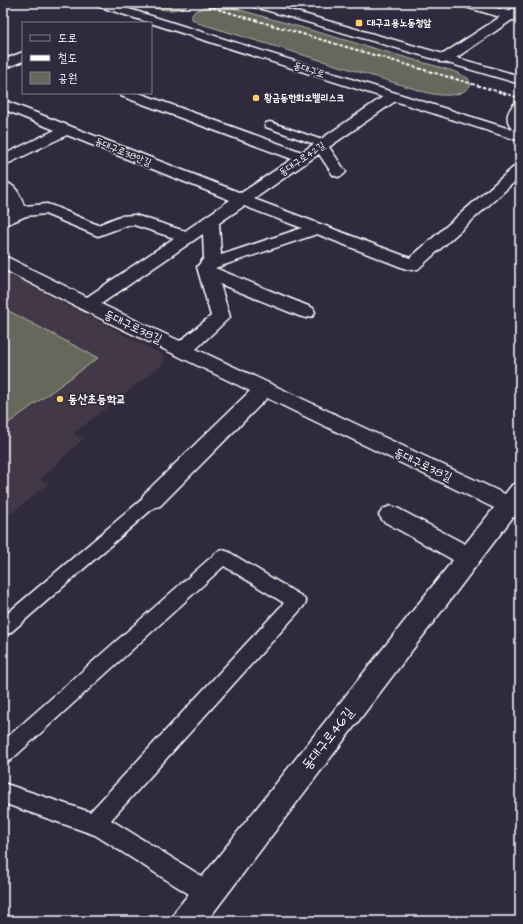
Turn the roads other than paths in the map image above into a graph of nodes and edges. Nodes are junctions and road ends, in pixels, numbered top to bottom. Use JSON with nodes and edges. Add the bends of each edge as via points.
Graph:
{"nodes":[{"id":1,"x":98,"y":3,"type":"edge"},
{"id":2,"x":252,"y":3,"type":"edge"},
{"id":3,"x":463,"y":3,"type":"edge"},
{"id":4,"x":517,"y":15,"type":"edge"},
{"id":5,"x":22,"y":56,"type":"edge"},
{"id":6,"x":445,"y":59,"type":"junction"},
{"id":7,"x":3,"y":65,"type":"edge"},
{"id":8,"x":520,"y":80,"type":"edge"},
{"id":9,"x":129,"y":94,"type":"edge"},
{"id":10,"x":392,"y":97,"type":"junction"},
{"id":11,"x":3,"y":104,"type":"edge"},
{"id":12,"x":520,"y":106,"type":"edge"},
{"id":13,"x":270,"y":124,"type":"dead end"},
{"id":14,"x":520,"y":129,"type":"edge"},
{"id":15,"x":66,"y":130,"type":"junction"},
{"id":16,"x":520,"y":137,"type":"edge"},
{"id":17,"x":322,"y":145,"type":"junction"},
{"id":18,"x":304,"y":158,"type":"junction"},
{"id":19,"x":3,"y":161,"type":"edge"},
{"id":20,"x":520,"y":169,"type":"edge"},
{"id":21,"x":338,"y":172,"type":"dead end"},
{"id":22,"x":3,"y":186,"type":"edge"},
{"id":23,"x":243,"y":200,"type":"junction"},
{"id":24,"x":18,"y":213,"type":"junction"},
{"id":25,"x":3,"y":221,"type":"edge"},
{"id":26,"x":211,"y":221,"type":"junction"},
{"id":27,"x":317,"y":229,"type":"junction"},
{"id":28,"x":188,"y":237,"type":"junction"},
{"id":29,"x":3,"y":262,"type":"edge"},
{"id":30,"x":208,"y":269,"type":"junction"},
{"id":31,"x":88,"y":305,"type":"junction"},
{"id":32,"x":306,"y":312,"type":"dead end"},
{"id":33,"x":182,"y":350,"type":"junction"},
{"id":34,"x":264,"y":389,"type":"junction"},
{"id":35,"x":152,"y":500,"type":"joint"},
{"id":36,"x":511,"y":502,"type":"edge"},
{"id":37,"x":391,"y":515,"type":"dead end"},
{"id":38,"x":469,"y":556,"type":"junction"},
{"id":39,"x":3,"y":628,"type":"edge"},
{"id":40,"x":3,"y":754,"type":"edge"},
{"id":41,"x":3,"y":793,"type":"edge"},
{"id":42,"x":93,"y":824,"type":"junction"},
{"id":43,"x":208,"y":894,"type":"junction"},
{"id":44,"x":187,"y":921,"type":"edge"}],
"edges":[{"from":1,"to":10,"type":"street","name":"동대구로"},
{"from":2,"to":6,"type":"street"},
{"from":3,"to":4,"type":"street"},
{"from":4,"to":6,"type":"street"},
{"from":5,"to":7,"type":"street"},
{"from":6,"to":8,"type":"street"},
{"from":9,"to":18,"type":"street"},
{"from":10,"to":16,"type":"street","name":"동대구로"},
{"from":10,"to":17,"type":"street","name":"동대구로42길"},
{"from":11,"to":15,"type":"street","name":"동대구로38안길"},
{"from":12,"to":14,"type":"street","via":[[513,118]]},
{"from":13,"to":17,"type":"lane"},
{"from":15,"to":19,"type":"street"},
{"from":15,"to":23,"type":"street","name":"동대구로38안길"},
{"from":17,"to":18,"type":"street","name":"동대구로42길"},
{"from":17,"to":21,"type":"street"},
{"from":18,"to":23,"type":"street","name":"동대구로42길"},
{"from":20,"to":27,"type":"street","via":[[412,265]]},
{"from":22,"to":24,"type":"street","via":[[12,192]]},
{"from":23,"to":26,"type":"street","name":"동대구로42길"},
{"from":23,"to":27,"type":"street"},
{"from":24,"to":25,"type":"street"},
{"from":24,"to":28,"type":"street","via":[[47,209],[98,231],[126,220],[135,220]]},
{"from":26,"to":28,"type":"street","name":"동대구로42길"},
{"from":26,"to":30,"type":"street","via":[[213,258]]},
{"from":27,"to":30,"type":"street"},
{"from":28,"to":31,"type":"street","name":"동대구로42길"},
{"from":29,"to":31,"type":"street","name":"동대구로38길"},
{"from":30,"to":32,"type":"street"},
{"from":30,"to":33,"type":"street","via":[[221,317]]},
{"from":31,"to":33,"type":"street","name":"동대구로38길"},
{"from":33,"to":34,"type":"street","name":"동대구로38길"},
{"from":34,"to":35,"type":"street"},
{"from":34,"to":36,"type":"street","name":"동대구로38길"},
{"from":35,"to":39,"type":"lane"},
{"from":36,"to":38,"type":"street","name":"동대구로46길"},
{"from":37,"to":38,"type":"street"},
{"from":38,"to":43,"type":"street","name":"동대구로46길"},
{"from":40,"to":42,"type":"lane","via":[[223,557],[297,602]]},
{"from":41,"to":42,"type":"lane"},
{"from":42,"to":43,"type":"lane","via":[[101,826]]},
{"from":43,"to":44,"type":"street","name":"동대구로46길"}]}
